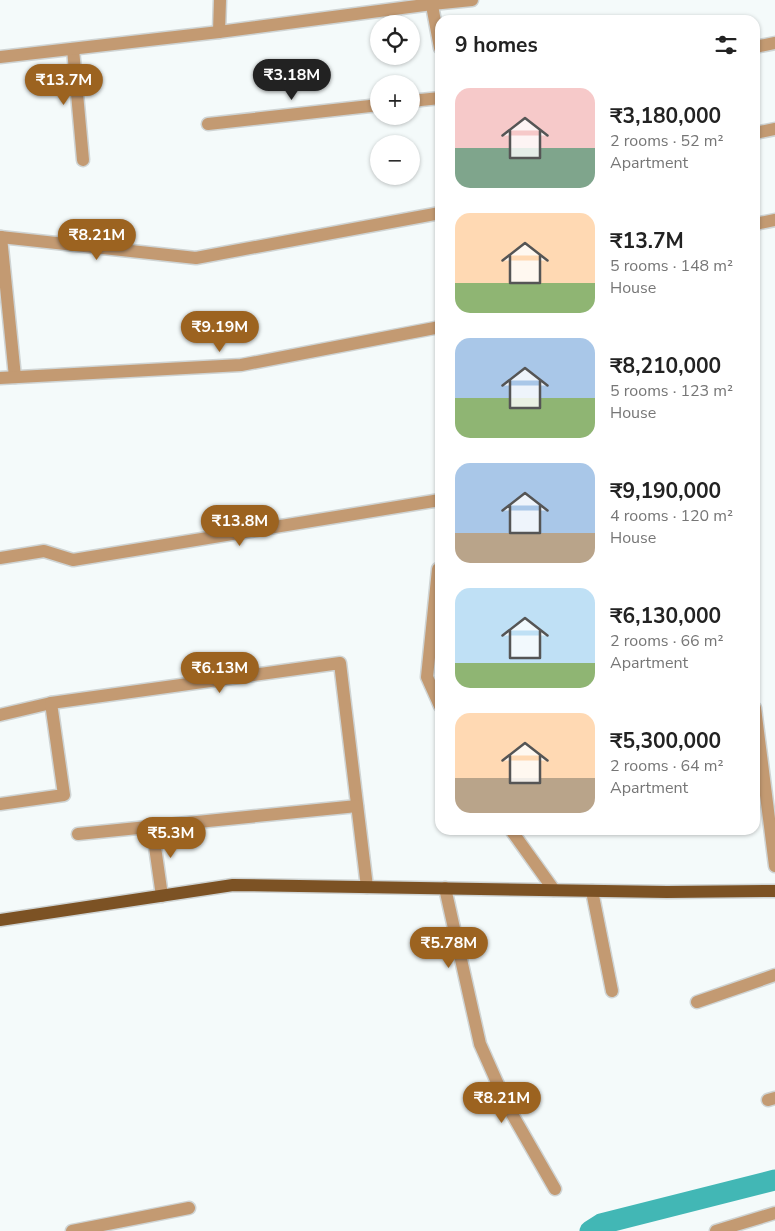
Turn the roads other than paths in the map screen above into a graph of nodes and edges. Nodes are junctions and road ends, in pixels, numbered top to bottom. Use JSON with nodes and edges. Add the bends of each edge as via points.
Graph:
{"nodes":[{"id":1,"x":220,"y":0,"type":"edge"},
{"id":2,"x":472,"y":0,"type":"edge"},
{"id":3,"x":431,"y":2,"type":"edge"},
{"id":4,"x":435,"y":22,"type":"edge"},
{"id":5,"x":219,"y":32,"type":"junction"},
{"id":6,"x":775,"y":43,"type":"edge"},
{"id":7,"x":760,"y":46,"type":"edge"},
{"id":8,"x":74,"y":49,"type":"junction"},
{"id":9,"x":0,"y":57,"type":"edge"},
{"id":10,"x":435,"y":99,"type":"edge"},
{"id":11,"x":420,"y":100,"type":"edge"},
{"id":12,"x":370,"y":106,"type":"edge"},
{"id":13,"x":208,"y":124,"type":"dead end"},
{"id":14,"x":775,"y":129,"type":"edge"},
{"id":15,"x":760,"y":132,"type":"edge"},
{"id":16,"x":82,"y":160,"type":"dead end"},
{"id":17,"x":435,"y":214,"type":"edge"},
{"id":18,"x":775,"y":220,"type":"edge"},
{"id":19,"x":760,"y":223,"type":"edge"},
{"id":20,"x":0,"y":237,"type":"edge"},
{"id":21,"x":435,"y":328,"type":"edge"},
{"id":22,"x":15,"y":377,"type":"junction"},
{"id":23,"x":0,"y":378,"type":"edge"},
{"id":24,"x":435,"y":501,"type":"edge"},
{"id":25,"x":0,"y":558,"type":"edge"},
{"id":26,"x":435,"y":598,"type":"edge"},
{"id":27,"x":435,"y":695,"type":"edge"},
{"id":28,"x":51,"y":703,"type":"junction"},
{"id":29,"x":0,"y":715,"type":"edge"},
{"id":30,"x":760,"y":748,"type":"edge"},
{"id":31,"x":0,"y":804,"type":"edge"},
{"id":32,"x":357,"y":806,"type":"junction"},
{"id":33,"x":152,"y":826,"type":"junction"},
{"id":34,"x":78,"y":834,"type":"dead end"},
{"id":35,"x":515,"y":835,"type":"edge"},
{"id":36,"x":775,"y":866,"type":"edge"},
{"id":37,"x":367,"y":887,"type":"junction"},
{"id":38,"x":445,"y":888,"type":"junction"},
{"id":39,"x":554,"y":890,"type":"junction"},
{"id":40,"x":592,"y":891,"type":"junction"},
{"id":41,"x":775,"y":891,"type":"edge"},
{"id":42,"x":162,"y":896,"type":"junction"},
{"id":43,"x":0,"y":920,"type":"edge"},
{"id":44,"x":775,"y":975,"type":"edge"},
{"id":45,"x":612,"y":991,"type":"dead end"},
{"id":46,"x":697,"y":1002,"type":"dead end"},
{"id":47,"x":556,"y":1189,"type":"dead end"},
{"id":48,"x":189,"y":1208,"type":"dead end"},
{"id":49,"x":775,"y":1213,"type":"edge"},
{"id":50,"x":72,"y":1231,"type":"edge"},
{"id":51,"x":716,"y":1231,"type":"edge"}],
"edges":[{"from":1,"to":5,"type":"street"},
{"from":2,"to":3,"type":"street"},
{"from":3,"to":4,"type":"street"},
{"from":3,"to":5,"type":"street"},
{"from":5,"to":8,"type":"street"},
{"from":6,"to":7,"type":"street"},
{"from":8,"to":9,"type":"street"},
{"from":8,"to":16,"type":"street"},
{"from":10,"to":11,"type":"street"},
{"from":12,"to":13,"type":"street"},
{"from":14,"to":15,"type":"street"},
{"from":17,"to":20,"type":"street","via":[[196,258]]},
{"from":18,"to":19,"type":"street"},
{"from":20,"to":22,"type":"street"},
{"from":21,"to":22,"type":"street","via":[[241,365]]},
{"from":22,"to":23,"type":"street"},
{"from":24,"to":25,"type":"street","via":[[74,560],[44,550]]},
{"from":26,"to":27,"type":"street","via":[[427,677]]},
{"from":28,"to":29,"type":"street"},
{"from":28,"to":31,"type":"street","via":[[64,795]]},
{"from":28,"to":32,"type":"street","via":[[340,663]]},
{"from":30,"to":36,"type":"street"},
{"from":32,"to":33,"type":"street"},
{"from":32,"to":37,"type":"street"},
{"from":33,"to":34,"type":"street"},
{"from":33,"to":42,"type":"street"},
{"from":35,"to":39,"type":"street"},
{"from":37,"to":38,"type":"main road"},
{"from":37,"to":42,"type":"main road","via":[[233,885]]},
{"from":38,"to":39,"type":"main road"},
{"from":38,"to":47,"type":"street","via":[[480,1044],[508,1107]]},
{"from":39,"to":40,"type":"main road"},
{"from":40,"to":41,"type":"main road"},
{"from":40,"to":45,"type":"street"},
{"from":42,"to":43,"type":"main road"},
{"from":44,"to":46,"type":"street"},
{"from":48,"to":50,"type":"street"},
{"from":49,"to":51,"type":"street"}]}
